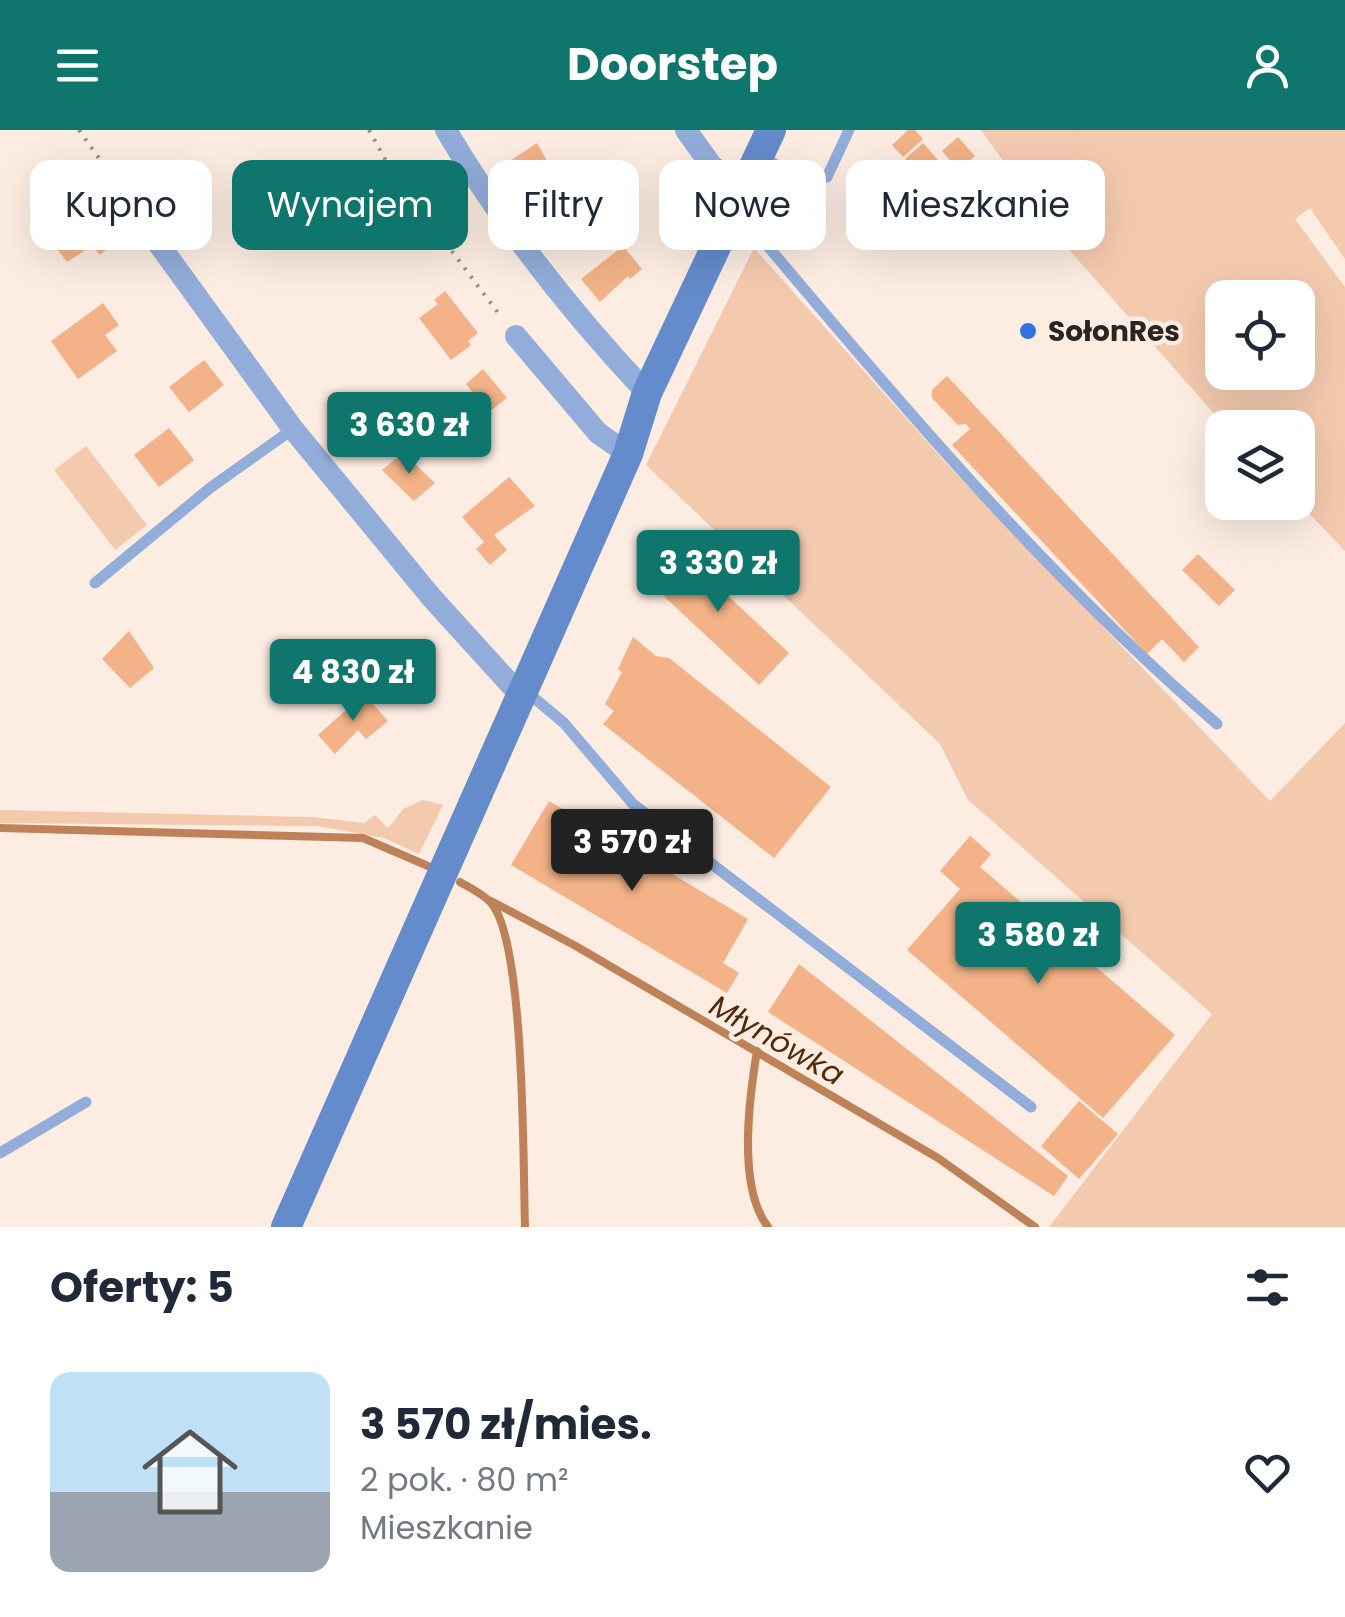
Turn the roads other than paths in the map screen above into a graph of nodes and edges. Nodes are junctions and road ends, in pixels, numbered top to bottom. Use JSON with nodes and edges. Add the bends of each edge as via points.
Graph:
{"nodes":[{"id":1,"x":446,"y":130,"type":"edge"},
{"id":2,"x":686,"y":130,"type":"edge"},
{"id":3,"x":849,"y":130,"type":"edge"},
{"id":4,"x":766,"y":143,"type":"edge"},
{"id":5,"x":707,"y":160,"type":"edge"},
{"id":6,"x":163,"y":250,"type":"edge"},
{"id":7,"x":716,"y":250,"type":"edge"},
{"id":8,"x":771,"y":250,"type":"edge"},
{"id":9,"x":516,"y":336,"type":"road end"},
{"id":10,"x":646,"y":393,"type":"junction"},
{"id":11,"x":293,"y":429,"type":"junction"},
{"id":12,"x":628,"y":454,"type":"junction"},
{"id":13,"x":95,"y":583,"type":"dead end"},
{"id":14,"x":522,"y":693,"type":"junction"},
{"id":15,"x":1217,"y":724,"type":"dead end"},
{"id":16,"x":86,"y":1102,"type":"dead end"},
{"id":17,"x":1030,"y":1108,"type":"dead end"},
{"id":18,"x":0,"y":1153,"type":"edge"},
{"id":19,"x":286,"y":1227,"type":"edge"}],
"edges":[{"from":1,"to":10,"type":"street","via":[[496,210]]},
{"from":2,"to":5,"type":"street"},
{"from":3,"to":4,"type":"lane","via":[[827,176],[795,175]]},
{"from":6,"to":11,"type":"street"},
{"from":7,"to":10,"type":"street"},
{"from":8,"to":15,"type":"lane","via":[[903,408],[1144,661]]},
{"from":9,"to":12,"type":"street","via":[[598,433]]},
{"from":10,"to":12,"type":"street"},
{"from":11,"to":13,"type":"lane"},
{"from":11,"to":14,"type":"street","via":[[432,598]]},
{"from":12,"to":14,"type":"street"},
{"from":14,"to":17,"type":"lane","via":[[564,722],[632,804]]},
{"from":14,"to":19,"type":"street"},
{"from":16,"to":18,"type":"lane"}]}
